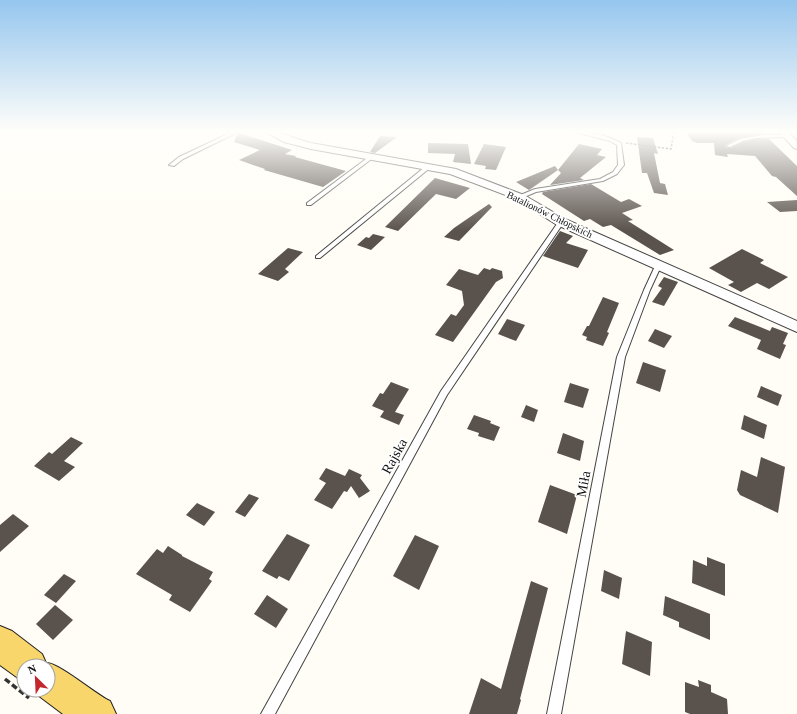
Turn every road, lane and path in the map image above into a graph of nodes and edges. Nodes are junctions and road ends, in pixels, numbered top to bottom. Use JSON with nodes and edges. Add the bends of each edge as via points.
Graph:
{"nodes":[{"id":1,"x":362,"y":164,"type":"edge"},
{"id":2,"x":413,"y":164,"type":"edge"},
{"id":3,"x":621,"y":164,"type":"edge"},
{"id":4,"x":428,"y":167,"type":"junction"},
{"id":5,"x":520,"y":197,"type":"junction"},
{"id":6,"x":309,"y":204,"type":"dead end"},
{"id":7,"x":561,"y":222,"type":"junction"},
{"id":8,"x":318,"y":257,"type":"dead end"},
{"id":9,"x":659,"y":264,"type":"junction"},
{"id":10,"x":797,"y":327,"type":"edge"},
{"id":11,"x":0,"y":643,"type":"edge"},
{"id":12,"x":20,"y":658,"type":"edge"},
{"id":13,"x":0,"y":675,"type":"edge"},
{"id":14,"x":16,"y":681,"type":"edge"},
{"id":15,"x":56,"y":696,"type":"edge"},
{"id":16,"x":97,"y":714,"type":"edge"},
{"id":17,"x":268,"y":714,"type":"edge"},
{"id":18,"x":554,"y":714,"type":"edge"}],
"edges":[{"from":1,"to":6,"type":"lane"},
{"from":2,"to":4,"type":"street","name":"Batalionów Chłopskich"},
{"from":3,"to":5,"type":"lane","via":[[615,173],[602,180],[535,191]]},
{"from":4,"to":5,"type":"street","name":"Batalionów Chłopskich","via":[[452,171]]},
{"from":4,"to":8,"type":"lane"},
{"from":5,"to":7,"type":"street","name":"Batalionów Chłopskich"},
{"from":7,"to":9,"type":"street","name":"Batalionów Chłopskich"},
{"from":7,"to":17,"type":"lane","name":"Rajska","via":[[444,393]]},
{"from":9,"to":10,"type":"street","name":"Batalionów Chłopskich"},
{"from":9,"to":18,"type":"lane","name":"Miła","via":[[621,357]]},
{"from":11,"to":12,"type":"main road"},
{"from":13,"to":14,"type":"path"},
{"from":15,"to":16,"type":"main road"}]}
